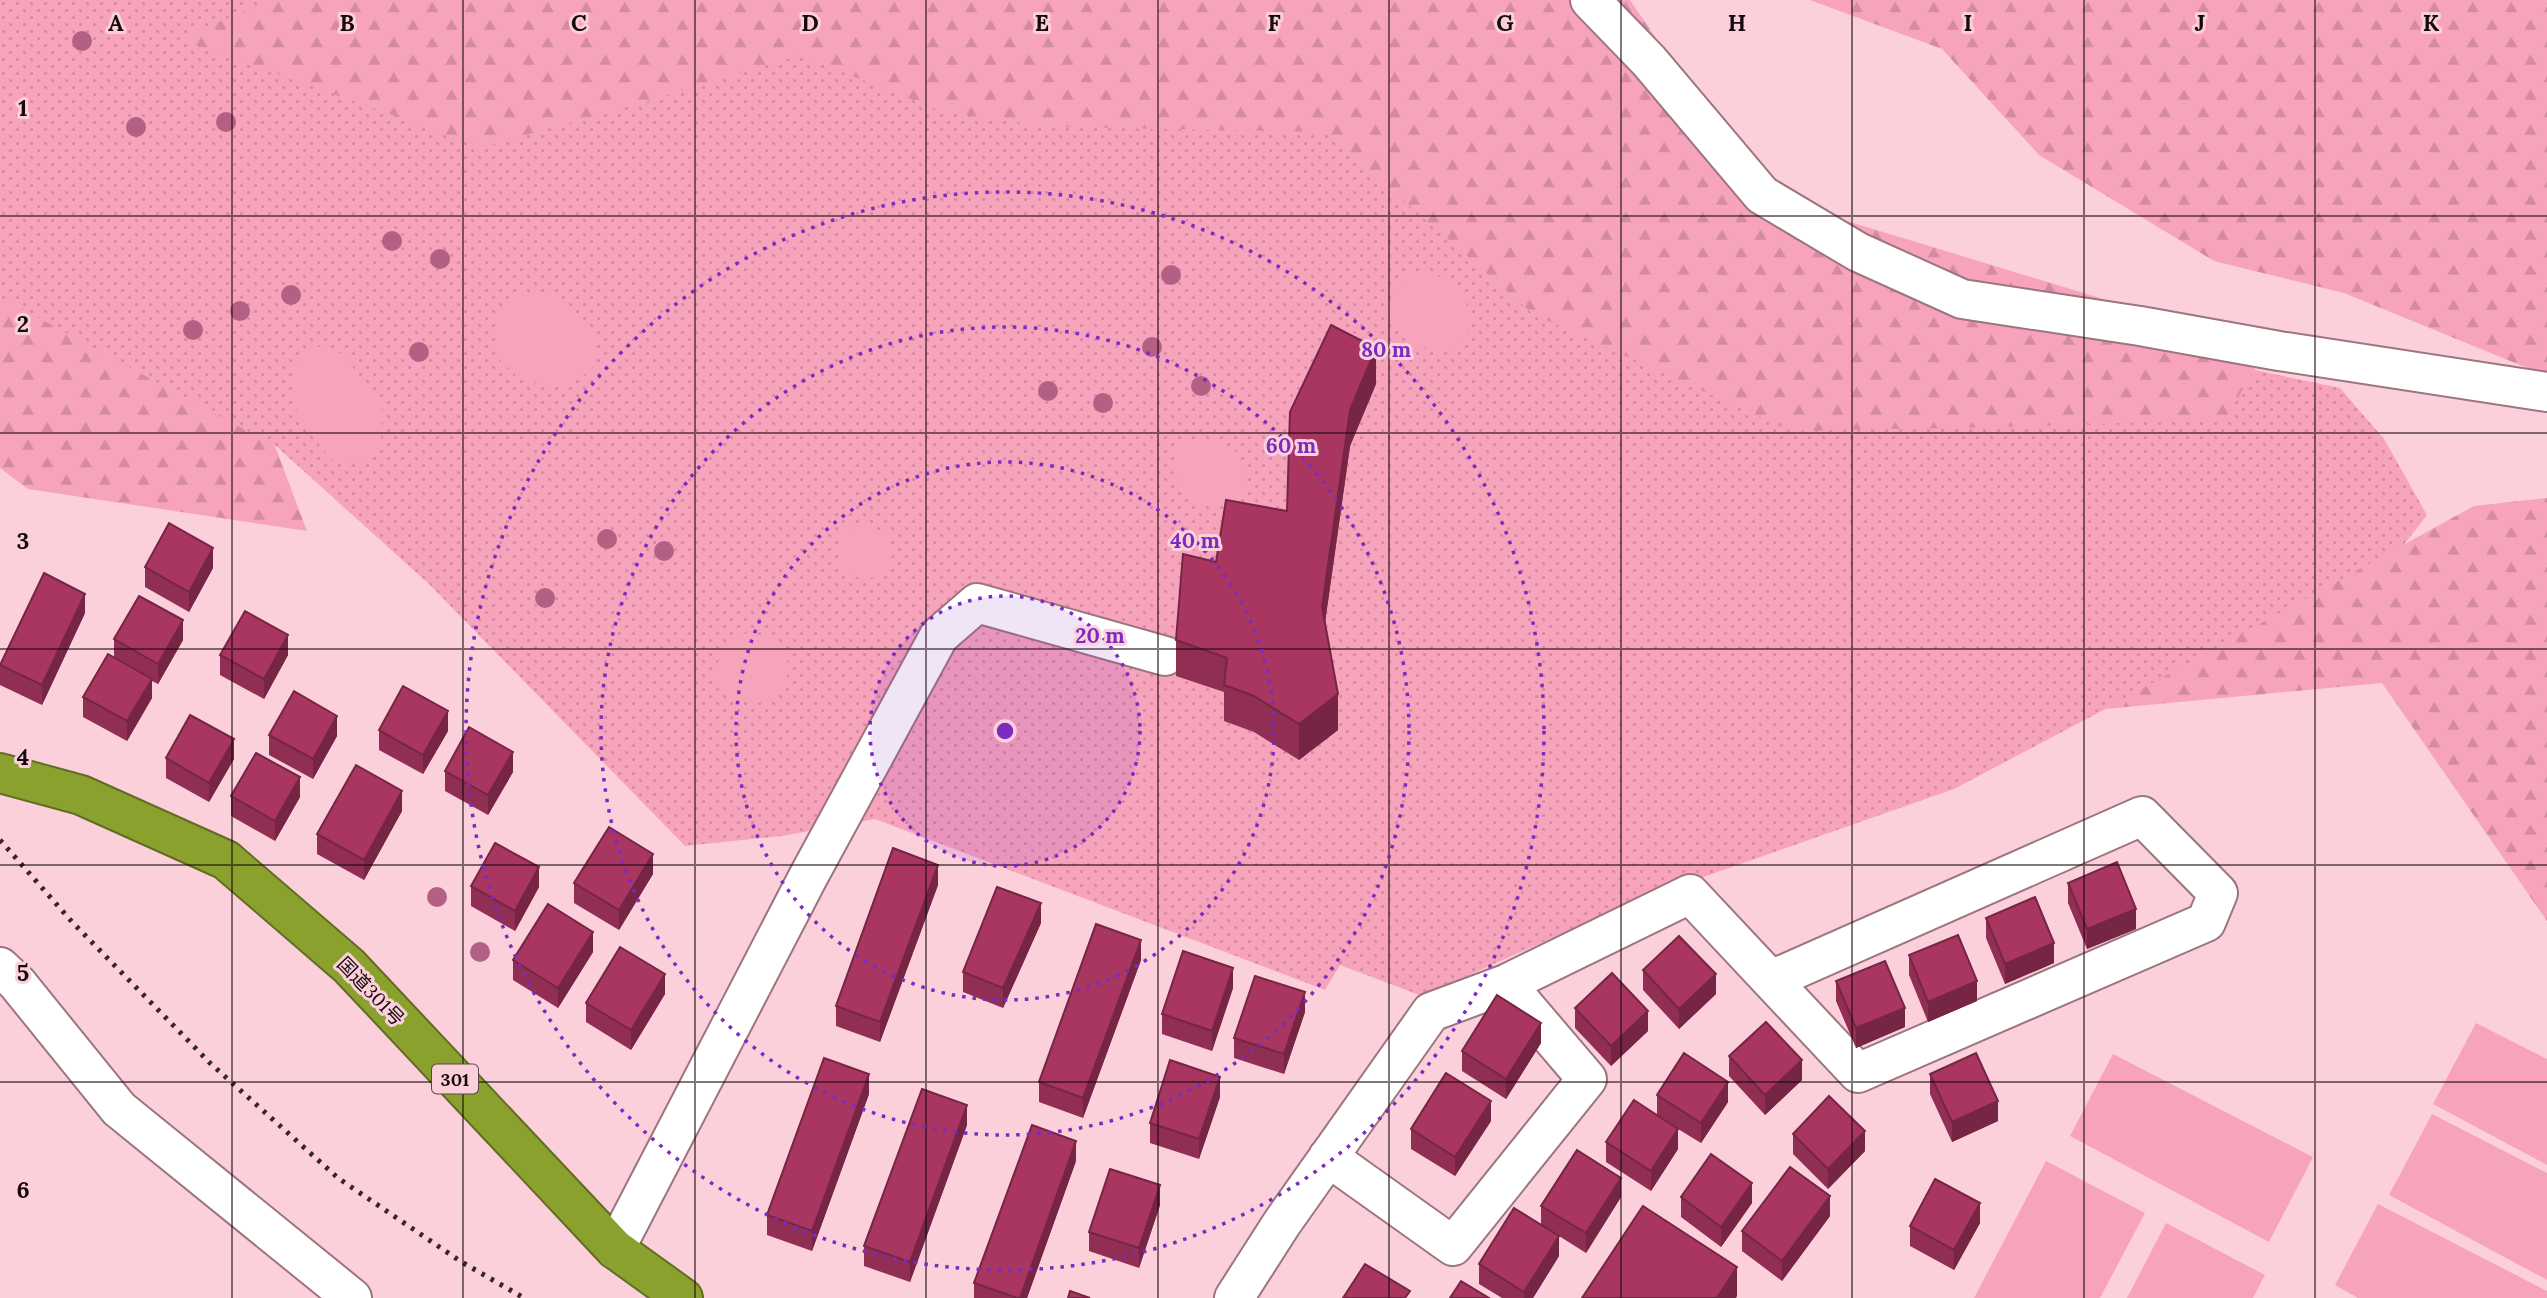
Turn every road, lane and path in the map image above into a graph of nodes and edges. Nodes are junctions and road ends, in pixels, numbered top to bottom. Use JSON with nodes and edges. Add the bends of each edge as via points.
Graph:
{"nodes":[{"id":1,"x":1590,"y":0,"type":"edge"},
{"id":2,"x":2547,"y":392,"type":"edge"},
{"id":3,"x":1165,"y":656,"type":"dead end"},
{"id":4,"x":0,"y":773,"type":"edge"},
{"id":5,"x":0,"y":967,"type":"edge"},
{"id":6,"x":1771,"y":980,"type":"junction"},
{"id":7,"x":1506,"y":984,"type":"junction"},
{"id":8,"x":1328,"y":1157,"type":"junction"},
{"id":9,"x":615,"y":1249,"type":"junction"},
{"id":10,"x":352,"y":1298,"type":"edge"},
{"id":11,"x":683,"y":1298,"type":"edge"},
{"id":12,"x":1234,"y":1298,"type":"edge"}],
"edges":[{"from":1,"to":2,"type":"street","via":[[1762,195],[1858,252],[1962,299]]},
{"from":3,"to":9,"type":"street","via":[[977,603],[939,636],[807,877]]},
{"from":4,"to":9,"type":"highway","name":"国道301号","number":"301","via":[[82,795],[226,860],[349,966]]},
{"from":5,"to":10,"type":"street","via":[[119,1109]]},
{"from":6,"to":6,"type":"street","via":[[1858,1073],[2206,922],[2218,893],[2142,816]]},
{"from":6,"to":7,"type":"street","via":[[1690,894]]},
{"from":7,"to":8,"type":"street","via":[[1431,1012]]},
{"from":7,"to":8,"type":"street","via":[[1587,1079],[1453,1246]]},
{"from":8,"to":12,"type":"street"},
{"from":9,"to":11,"type":"highway","name":"国道301号","number":"301"}]}
